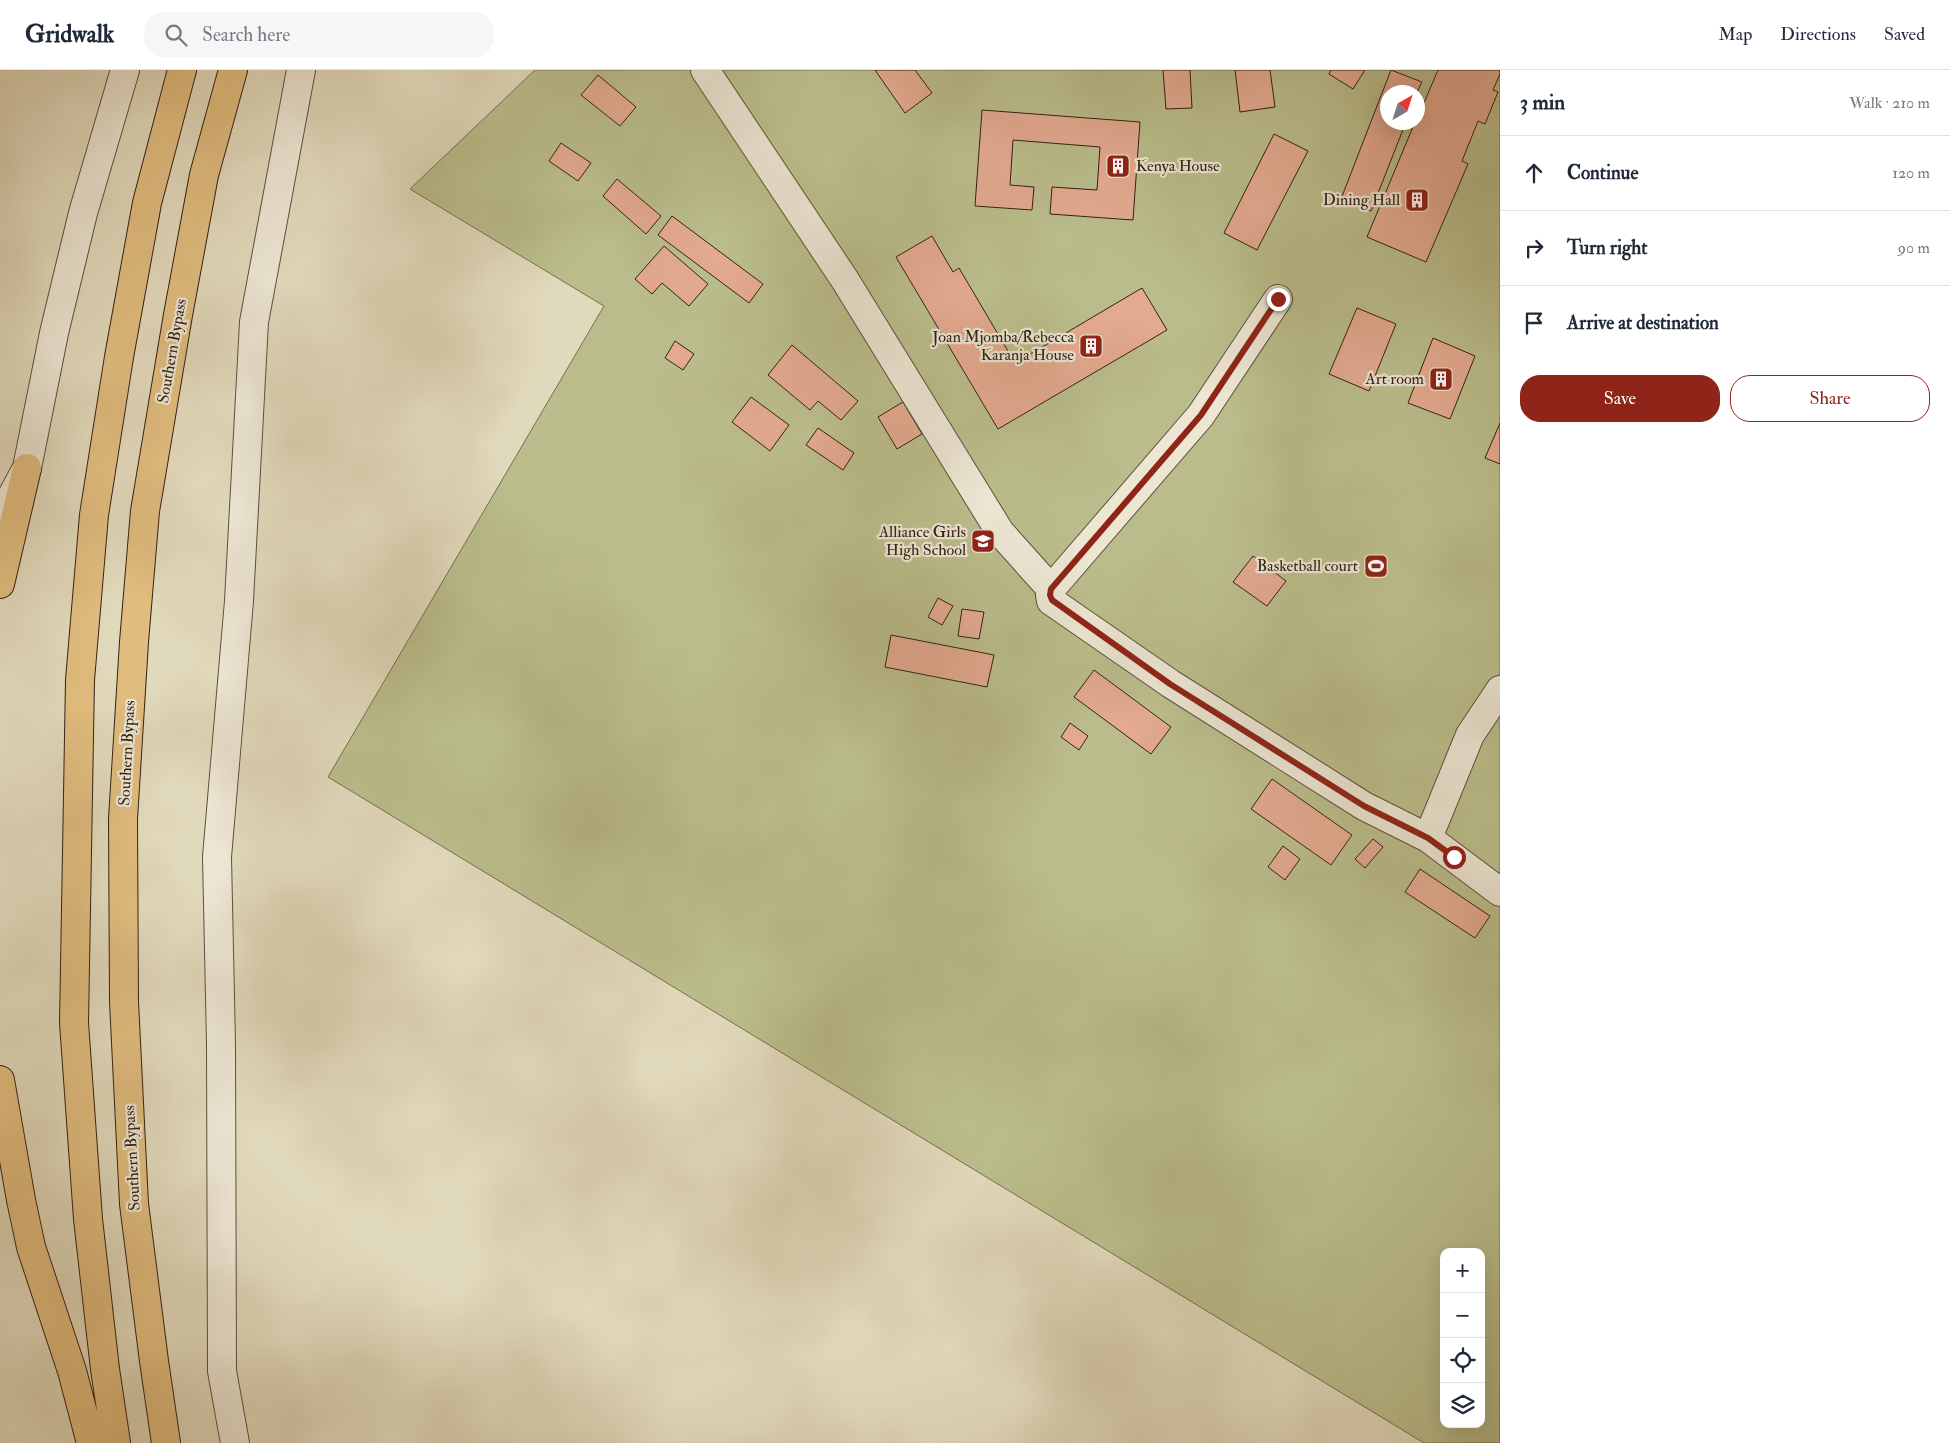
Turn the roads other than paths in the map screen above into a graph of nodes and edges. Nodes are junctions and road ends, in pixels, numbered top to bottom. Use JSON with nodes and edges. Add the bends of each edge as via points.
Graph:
{"nodes":[{"id":1,"x":125,"y":70,"type":"edge"},
{"id":2,"x":182,"y":70,"type":"edge"},
{"id":3,"x":233,"y":70,"type":"edge"},
{"id":4,"x":301,"y":70,"type":"edge"},
{"id":5,"x":706,"y":70,"type":"edge"},
{"id":6,"x":1278,"y":299,"type":"dead end"},
{"id":7,"x":27,"y":468,"type":"junction"},
{"id":8,"x":0,"y":518,"type":"edge"},
{"id":9,"x":0,"y":584,"type":"edge"},
{"id":10,"x":1051,"y":589,"type":"junction"},
{"id":11,"x":1500,"y":690,"type":"edge"},
{"id":12,"x":1428,"y":838,"type":"junction"},
{"id":13,"x":1500,"y":892,"type":"edge"},
{"id":14,"x":0,"y":1080,"type":"edge"},
{"id":15,"x":92,"y":1443,"type":"edge"},
{"id":16,"x":116,"y":1443,"type":"edge"},
{"id":17,"x":166,"y":1443,"type":"edge"},
{"id":18,"x":235,"y":1443,"type":"edge"}],
"edges":[{"from":1,"to":7,"type":"street","via":[[83,213],[54,333]]},
{"from":2,"to":16,"type":"highway","via":[[147,204],[119,357],[94,515],[80,680],[74,1023],[88,1219]]},
{"from":3,"to":17,"type":"highway","name":"Southern Bypass","via":[[204,175],[145,511],[123,819],[124,1002],[134,1204]]},
{"from":4,"to":18,"type":"street","via":[[254,322],[240,601],[217,857],[222,1371]]},
{"from":5,"to":10,"type":"street","via":[[845,280],[1000,532]]},
{"from":6,"to":10,"type":"street","via":[[1201,415]]},
{"from":7,"to":8,"type":"street"},
{"from":7,"to":9,"type":"highway"},
{"from":10,"to":12,"type":"street","via":[[1052,600],[1170,684],[1364,806]]},
{"from":11,"to":12,"type":"street","via":[[1470,735]]},
{"from":12,"to":13,"type":"street"},
{"from":14,"to":15,"type":"highway","via":[[32,1247]]}]}
